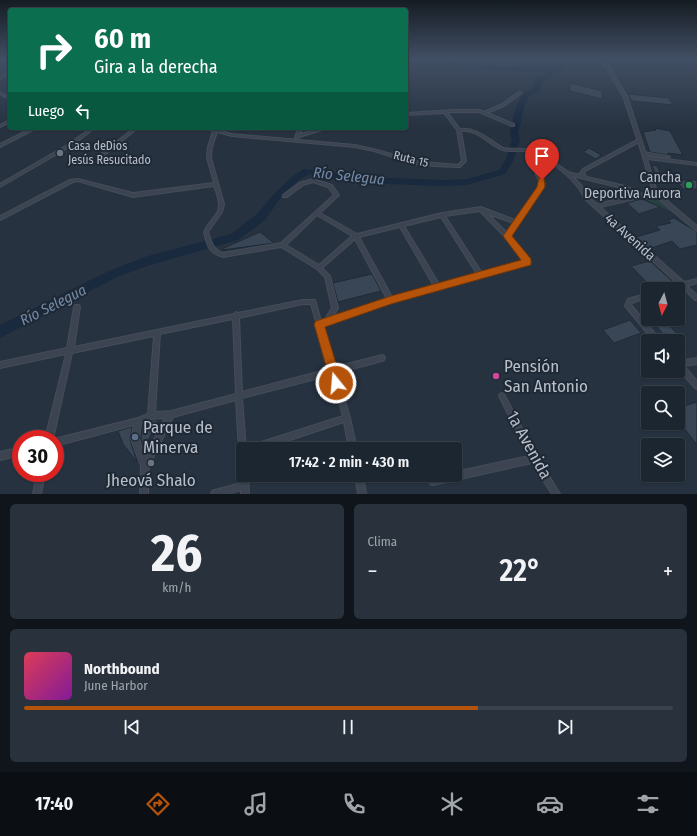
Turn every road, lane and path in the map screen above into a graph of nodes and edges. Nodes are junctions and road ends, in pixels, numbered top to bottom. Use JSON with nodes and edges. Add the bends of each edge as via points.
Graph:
{"nodes":[{"id":1,"x":617,"y":82,"type":"edge"},
{"id":2,"x":520,"y":93,"type":"dead end"},
{"id":3,"x":446,"y":113,"type":"junction"},
{"id":4,"x":484,"y":113,"type":"junction"},
{"id":5,"x":408,"y":114,"type":"edge"},
{"id":6,"x":513,"y":125,"type":"dead end"},
{"id":7,"x":31,"y":130,"type":"edge"},
{"id":8,"x":90,"y":130,"type":"edge"},
{"id":9,"x":133,"y":130,"type":"edge"},
{"id":10,"x":212,"y":130,"type":"edge"},
{"id":11,"x":299,"y":130,"type":"edge"},
{"id":12,"x":321,"y":130,"type":"edge"},
{"id":13,"x":459,"y":130,"type":"junction"},
{"id":14,"x":215,"y":131,"type":"junction"},
{"id":15,"x":297,"y":138,"type":"junction"},
{"id":16,"x":640,"y":140,"type":"junction"},
{"id":17,"x":0,"y":146,"type":"edge"},
{"id":18,"x":102,"y":155,"type":"dead end"},
{"id":19,"x":644,"y":155,"type":"junction"},
{"id":20,"x":549,"y":161,"type":"junction"},
{"id":21,"x":697,"y":161,"type":"edge"},
{"id":22,"x":697,"y":164,"type":"edge"},
{"id":23,"x":566,"y":173,"type":"junction"},
{"id":24,"x":585,"y":176,"type":"junction"},
{"id":25,"x":215,"y":184,"type":"junction"},
{"id":26,"x":579,"y":184,"type":"junction"},
{"id":27,"x":0,"y":186,"type":"edge"},
{"id":28,"x":655,"y":193,"type":"junction"},
{"id":29,"x":285,"y":196,"type":"dead end"},
{"id":30,"x":642,"y":196,"type":"junction"},
{"id":31,"x":596,"y":206,"type":"junction"},
{"id":32,"x":481,"y":209,"type":"junction"},
{"id":33,"x":317,"y":212,"type":"junction"},
{"id":34,"x":442,"y":215,"type":"junction"},
{"id":35,"x":0,"y":218,"type":"edge"},
{"id":36,"x":515,"y":222,"type":"junction"},
{"id":37,"x":402,"y":226,"type":"junction"},
{"id":38,"x":697,"y":229,"type":"edge"},
{"id":39,"x":356,"y":236,"type":"junction"},
{"id":40,"x":507,"y":236,"type":"junction"},
{"id":41,"x":282,"y":245,"type":"junction"},
{"id":42,"x":319,"y":268,"type":"junction"},
{"id":43,"x":481,"y":275,"type":"junction"},
{"id":44,"x":697,"y":281,"type":"edge"},
{"id":45,"x":681,"y":282,"type":"edge"},
{"id":46,"x":685,"y":284,"type":"edge"},
{"id":47,"x":685,"y":286,"type":"edge"},
{"id":48,"x":438,"y":287,"type":"junction"},
{"id":49,"x":641,"y":297,"type":"edge"},
{"id":50,"x":697,"y":298,"type":"edge"},
{"id":51,"x":391,"y":300,"type":"junction"},
{"id":52,"x":78,"y":307,"type":"dead end"},
{"id":53,"x":236,"y":315,"type":"junction"},
{"id":54,"x":641,"y":321,"type":"edge"},
{"id":55,"x":327,"y":322,"type":"junction"},
{"id":56,"x":319,"y":324,"type":"junction"},
{"id":57,"x":645,"y":326,"type":"edge"},
{"id":58,"x":157,"y":332,"type":"junction"},
{"id":59,"x":652,"y":334,"type":"edge"},
{"id":60,"x":70,"y":350,"type":"junction"},
{"id":61,"x":382,"y":358,"type":"dead end"},
{"id":62,"x":697,"y":361,"type":"edge"},
{"id":63,"x":685,"y":363,"type":"edge"},
{"id":64,"x":0,"y":365,"type":"edge"},
{"id":65,"x":332,"y":371,"type":"junction"},
{"id":66,"x":685,"y":372,"type":"edge"},
{"id":67,"x":697,"y":386,"type":"edge"},
{"id":68,"x":502,"y":396,"type":"dead end"},
{"id":69,"x":239,"y":397,"type":"junction"},
{"id":70,"x":171,"y":414,"type":"junction"},
{"id":71,"x":151,"y":416,"type":"junction"},
{"id":72,"x":347,"y":418,"type":"junction"},
{"id":73,"x":138,"y":421,"type":"junction"},
{"id":74,"x":51,"y":430,"type":"edge"},
{"id":75,"x":64,"y":440,"type":"edge"},
{"id":76,"x":242,"y":442,"type":"edge"},
{"id":77,"x":273,"y":442,"type":"edge"},
{"id":78,"x":352,"y":442,"type":"edge"},
{"id":79,"x":12,"y":453,"type":"edge"},
{"id":80,"x":0,"y":456,"type":"edge"},
{"id":81,"x":534,"y":459,"type":"junction"},
{"id":82,"x":145,"y":466,"type":"junction"},
{"id":83,"x":462,"y":475,"type":"edge"},
{"id":84,"x":39,"y":482,"type":"edge"},
{"id":85,"x":245,"y":482,"type":"edge"},
{"id":86,"x":360,"y":482,"type":"edge"},
{"id":87,"x":245,"y":485,"type":"junction"},
{"id":88,"x":37,"y":494,"type":"edge"},
{"id":89,"x":144,"y":494,"type":"edge"},
{"id":90,"x":215,"y":494,"type":"edge"},
{"id":91,"x":245,"y":494,"type":"edge"},
{"id":92,"x":362,"y":494,"type":"edge"},
{"id":93,"x":556,"y":494,"type":"edge"}],
"edges":[{"from":1,"to":16,"type":"street","via":[[625,96]]},
{"from":2,"to":4,"type":"street","via":[[503,105]]},
{"from":3,"to":4,"type":"street","via":[[469,110]]},
{"from":3,"to":5,"type":"street"},
{"from":3,"to":13,"type":"street"},
{"from":4,"to":6,"type":"street"},
{"from":7,"to":17,"type":"street"},
{"from":8,"to":27,"type":"street","via":[[70,145]]},
{"from":9,"to":18,"type":"street"},
{"from":10,"to":14,"type":"street","name":"Ruta 15"},
{"from":11,"to":15,"type":"street"},
{"from":12,"to":15,"type":"street"},
{"from":13,"to":15,"type":"street","name":"Ruta 15","via":[[464,161],[459,166],[432,165],[410,161],[375,149]]},
{"from":13,"to":20,"type":"street","via":[[474,131],[506,150],[528,150]]},
{"from":14,"to":15,"type":"street","name":"Ruta 15","via":[[232,135]]},
{"from":14,"to":25,"type":"street","via":[[208,153]]},
{"from":16,"to":19,"type":"street"},
{"from":16,"to":24,"type":"street","via":[[584,170],[582,173]]},
{"from":19,"to":21,"type":"street"},
{"from":19,"to":22,"type":"street"},
{"from":19,"to":28,"type":"street"},
{"from":20,"to":23,"type":"street"},
{"from":20,"to":36,"type":"street","via":[[538,169],[543,184]]},
{"from":23,"to":24,"type":"street"},
{"from":23,"to":26,"type":"street","name":"4a Avenida"},
{"from":24,"to":26,"type":"street"},
{"from":24,"to":30,"type":"street","via":[[623,187]]},
{"from":25,"to":35,"type":"street","via":[[133,195],[78,180]]},
{"from":25,"to":41,"type":"street","via":[[222,203],[221,210],[209,223],[206,232],[211,249],[216,254]]},
{"from":26,"to":31,"type":"street","name":"4a Avenida"},
{"from":28,"to":30,"type":"street"},
{"from":28,"to":38,"type":"street"},
{"from":29,"to":33,"type":"street","via":[[307,181],[313,180],[330,186],[337,196]]},
{"from":30,"to":31,"type":"street"},
{"from":31,"to":45,"type":"street","name":"4a Avenida"},
{"from":32,"to":34,"type":"street"},
{"from":32,"to":36,"type":"street"},
{"from":32,"to":40,"type":"street"},
{"from":33,"to":39,"type":"street"},
{"from":33,"to":41,"type":"street"},
{"from":34,"to":37,"type":"street"},
{"from":34,"to":43,"type":"street"},
{"from":36,"to":40,"type":"street"},
{"from":37,"to":39,"type":"street"},
{"from":37,"to":48,"type":"street"},
{"from":39,"to":42,"type":"street"},
{"from":39,"to":51,"type":"street"},
{"from":40,"to":43,"type":"street","via":[[528,262]]},
{"from":41,"to":42,"type":"street"},
{"from":42,"to":55,"type":"street","via":[[327,276],[334,298],[335,308]]},
{"from":43,"to":48,"type":"street"},
{"from":44,"to":46,"type":"street"},
{"from":47,"to":50,"type":"street","name":"4a Avenida"},
{"from":48,"to":51,"type":"street"},
{"from":49,"to":54,"type":"street","via":[[628,304]]},
{"from":51,"to":55,"type":"street"},
{"from":52,"to":60,"type":"street"},
{"from":53,"to":56,"type":"street","via":[[308,301],[315,305]]},
{"from":53,"to":58,"type":"street"},
{"from":53,"to":69,"type":"street"},
{"from":55,"to":56,"type":"street"},
{"from":56,"to":65,"type":"street"},
{"from":57,"to":59,"type":"street"},
{"from":58,"to":60,"type":"street"},
{"from":58,"to":71,"type":"street"},
{"from":60,"to":64,"type":"street"},
{"from":60,"to":74,"type":"street"},
{"from":61,"to":65,"type":"street"},
{"from":62,"to":63,"type":"street"},
{"from":65,"to":69,"type":"street"},
{"from":65,"to":72,"type":"street"},
{"from":66,"to":67,"type":"street"},
{"from":68,"to":81,"type":"street","name":"1a Avenida"},
{"from":69,"to":70,"type":"street"},
{"from":69,"to":76,"type":"street"},
{"from":70,"to":71,"type":"street"},
{"from":70,"to":82,"type":"street"},
{"from":71,"to":73,"type":"street"},
{"from":72,"to":77,"type":"street"},
{"from":72,"to":78,"type":"street"},
{"from":73,"to":75,"type":"street"},
{"from":73,"to":82,"type":"street","via":[[135,439]]},
{"from":79,"to":80,"type":"street"},
{"from":81,"to":83,"type":"street"},
{"from":81,"to":93,"type":"street","name":"1a Avenida"},
{"from":82,"to":89,"type":"street"},
{"from":84,"to":88,"type":"street"},
{"from":85,"to":87,"type":"street"},
{"from":86,"to":92,"type":"street"},
{"from":87,"to":90,"type":"street"},
{"from":87,"to":91,"type":"street"}]}
